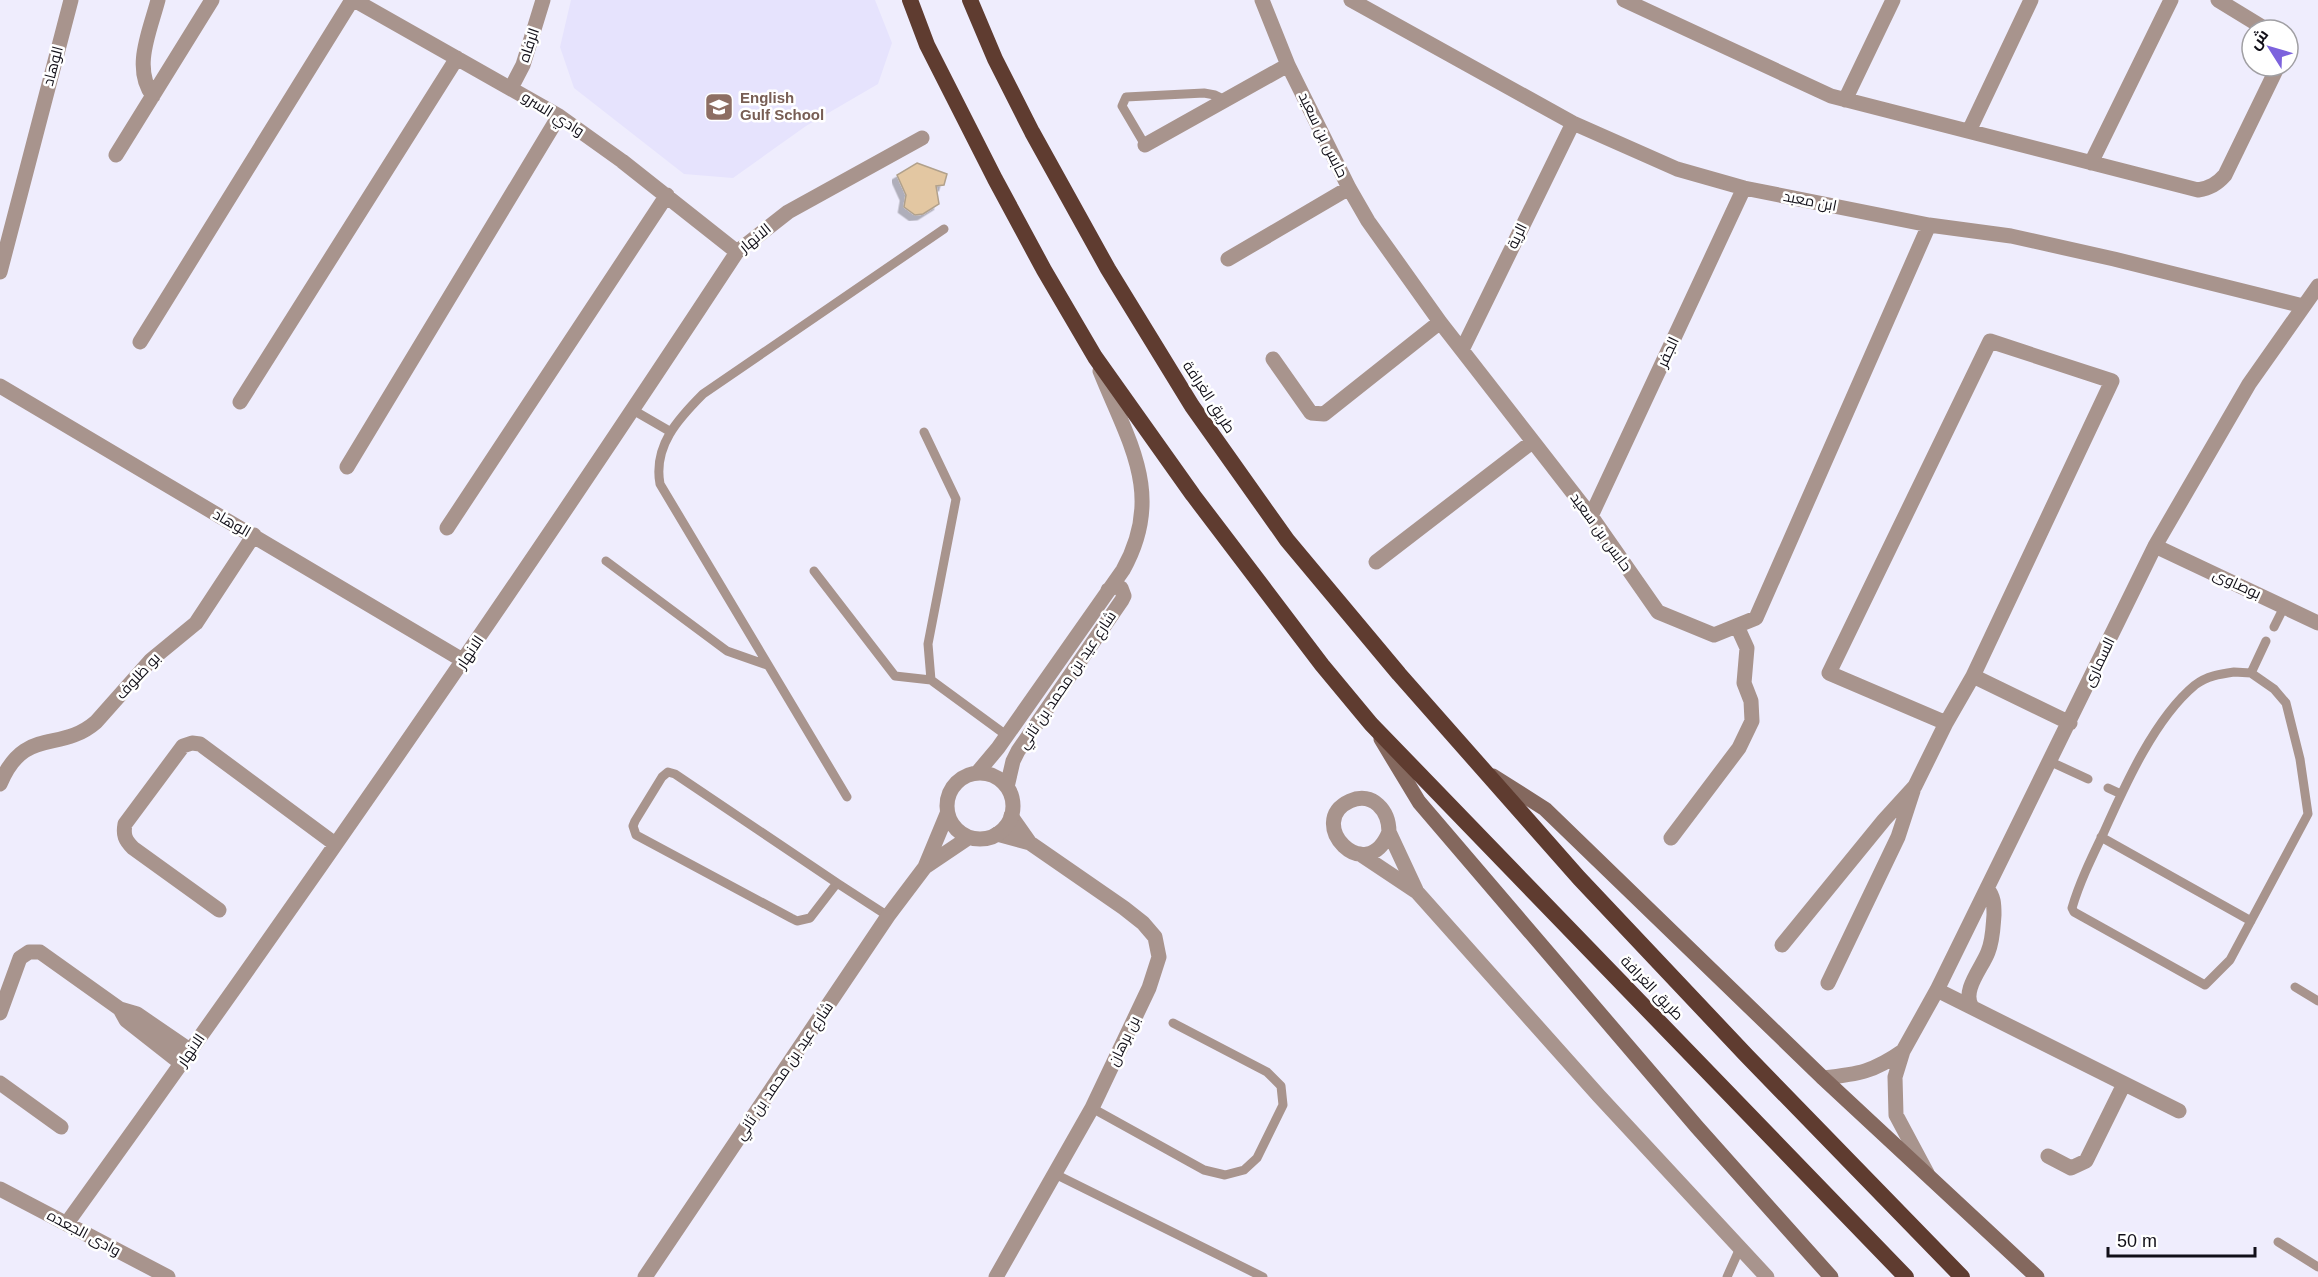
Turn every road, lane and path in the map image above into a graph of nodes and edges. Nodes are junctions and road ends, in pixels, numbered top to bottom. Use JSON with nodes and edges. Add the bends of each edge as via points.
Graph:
{"nodes":[{"id":1,"x":71,"y":0,"type":"edge"},
{"id":2,"x":158,"y":0,"type":"edge"},
{"id":3,"x":212,"y":0,"type":"edge"},
{"id":4,"x":353,"y":0,"type":"edge"},
{"id":5,"x":543,"y":0,"type":"edge"},
{"id":6,"x":910,"y":0,"type":"edge"},
{"id":7,"x":970,"y":0,"type":"edge"},
{"id":8,"x":1262,"y":0,"type":"edge"},
{"id":9,"x":1350,"y":0,"type":"edge"},
{"id":10,"x":1624,"y":0,"type":"edge"},
{"id":11,"x":1893,"y":0,"type":"edge"},
{"id":12,"x":2031,"y":0,"type":"edge"},
{"id":13,"x":2172,"y":0,"type":"edge"},
{"id":14,"x":2218,"y":0,"type":"edge"},
{"id":15,"x":2247,"y":18,"type":"edge"},
{"id":16,"x":457,"y":58,"type":"junction"},
{"id":17,"x":1288,"y":65,"type":"junction"},
{"id":18,"x":2272,"y":78,"type":"edge"},
{"id":19,"x":511,"y":88,"type":"junction"},
{"id":20,"x":153,"y":96,"type":"junction"},
{"id":21,"x":1225,"y":100,"type":"junction"},
{"id":22,"x":1845,"y":100,"type":"junction"},
{"id":23,"x":559,"y":116,"type":"junction"},
{"id":24,"x":1573,"y":123,"type":"junction"},
{"id":25,"x":1969,"y":131,"type":"junction"},
{"id":26,"x":922,"y":138,"type":"dead end"},
{"id":27,"x":1145,"y":145,"type":"joint"},
{"id":28,"x":116,"y":155,"type":"dead end"},
{"id":29,"x":2091,"y":163,"type":"junction"},
{"id":30,"x":1349,"y":188,"type":"junction"},
{"id":31,"x":1744,"y":188,"type":"junction"},
{"id":32,"x":667,"y":195,"type":"junction"},
{"id":33,"x":1929,"y":225,"type":"junction"},
{"id":34,"x":944,"y":229,"type":"dead end"},
{"id":35,"x":737,"y":252,"type":"junction"},
{"id":36,"x":1228,"y":259,"type":"dead end"},
{"id":37,"x":0,"y":272,"type":"edge"},
{"id":38,"x":2318,"y":286,"type":"edge"},
{"id":39,"x":2303,"y":306,"type":"junction"},
{"id":40,"x":1440,"y":322,"type":"junction"},
{"id":41,"x":140,"y":342,"type":"dead end"},
{"id":42,"x":1462,"y":350,"type":"junction"},
{"id":43,"x":1095,"y":357,"type":"junction"},
{"id":44,"x":1273,"y":359,"type":"dead end"},
{"id":45,"x":0,"y":386,"type":"edge"},
{"id":46,"x":240,"y":402,"type":"dead end"},
{"id":47,"x":633,"y":410,"type":"junction"},
{"id":48,"x":671,"y":432,"type":"junction"},
{"id":49,"x":924,"y":432,"type":"dead end"},
{"id":50,"x":1532,"y":442,"type":"junction"},
{"id":51,"x":347,"y":467,"type":"dead end"},
{"id":52,"x":1591,"y":516,"type":"junction"},
{"id":53,"x":447,"y":528,"type":"dead end"},
{"id":54,"x":254,"y":535,"type":"junction"},
{"id":55,"x":2156,"y":546,"type":"junction"},
{"id":56,"x":606,"y":561,"type":"dead end"},
{"id":57,"x":1376,"y":562,"type":"dead end"},
{"id":58,"x":814,"y":571,"type":"dead end"},
{"id":59,"x":1108,"y":590,"type":"junction"},
{"id":60,"x":2284,"y":607,"type":"junction"},
{"id":61,"x":2318,"y":623,"type":"edge"},
{"id":62,"x":1737,"y":626,"type":"junction"},
{"id":63,"x":2274,"y":627,"type":"dead end"},
{"id":64,"x":2266,"y":641,"type":"dead end"},
{"id":65,"x":464,"y":661,"type":"junction"},
{"id":66,"x":767,"y":665,"type":"junction"},
{"id":67,"x":2252,"y":673,"type":"junction"},
{"id":68,"x":1973,"y":676,"type":"junction"},
{"id":69,"x":931,"y":680,"type":"junction"},
{"id":70,"x":1946,"y":723,"type":"junction"},
{"id":71,"x":2070,"y":723,"type":"junction"},
{"id":72,"x":1371,"y":724,"type":"junction"},
{"id":73,"x":1006,"y":735,"type":"junction"},
{"id":74,"x":2051,"y":762,"type":"junction"},
{"id":75,"x":1484,"y":771,"type":"junction"},
{"id":76,"x":977,"y":773,"type":"junction"},
{"id":77,"x":2088,"y":779,"type":"dead end"},
{"id":78,"x":0,"y":784,"type":"edge"},
{"id":79,"x":1915,"y":786,"type":"junction"},
{"id":80,"x":1007,"y":787,"type":"junction"},
{"id":81,"x":2108,"y":788,"type":"dead end"},
{"id":82,"x":2121,"y":794,"type":"junction"},
{"id":83,"x":847,"y":797,"type":"dead end"},
{"id":84,"x":947,"y":814,"type":"junction"},
{"id":85,"x":1011,"y":816,"type":"junction"},
{"id":86,"x":1389,"y":832,"type":"junction"},
{"id":87,"x":997,"y":834,"type":"junction"},
{"id":88,"x":2101,"y":837,"type":"junction"},
{"id":89,"x":968,"y":838,"type":"junction"},
{"id":90,"x":1671,"y":838,"type":"dead end"},
{"id":91,"x":1030,"y":843,"type":"junction"},
{"id":92,"x":335,"y":844,"type":"junction"},
{"id":93,"x":1360,"y":854,"type":"junction"},
{"id":94,"x":925,"y":867,"type":"junction"},
{"id":95,"x":837,"y":883,"type":"junction"},
{"id":96,"x":1987,"y":888,"type":"junction"},
{"id":97,"x":1417,"y":892,"type":"junction"},
{"id":98,"x":219,"y":910,"type":"dead end"},
{"id":99,"x":888,"y":916,"type":"junction"},
{"id":100,"x":2251,"y":921,"type":"junction"},
{"id":101,"x":1782,"y":945,"type":"dead end"},
{"id":102,"x":1828,"y":983,"type":"dead end"},
{"id":103,"x":2295,"y":987,"type":"dead end"},
{"id":104,"x":1937,"y":990,"type":"junction"},
{"id":105,"x":2318,"y":1001,"type":"edge"},
{"id":106,"x":1972,"y":1007,"type":"junction"},
{"id":107,"x":120,"y":1009,"type":"junction"},
{"id":108,"x":0,"y":1012,"type":"edge"},
{"id":109,"x":1173,"y":1023,"type":"dead end"},
{"id":110,"x":191,"y":1051,"type":"junction"},
{"id":111,"x":1904,"y":1051,"type":"junction"},
{"id":112,"x":182,"y":1064,"type":"junction"},
{"id":113,"x":1823,"y":1078,"type":"junction"},
{"id":114,"x":0,"y":1083,"type":"edge"},
{"id":115,"x":2124,"y":1084,"type":"junction"},
{"id":116,"x":1092,"y":1108,"type":"junction"},
{"id":117,"x":2179,"y":1111,"type":"dead end"},
{"id":118,"x":61,"y":1127,"type":"dead end"},
{"id":119,"x":2048,"y":1156,"type":"dead end"},
{"id":120,"x":1927,"y":1173,"type":"junction"},
{"id":121,"x":1055,"y":1174,"type":"junction"},
{"id":122,"x":0,"y":1189,"type":"edge"},
{"id":123,"x":67,"y":1223,"type":"junction"},
{"id":124,"x":2278,"y":1242,"type":"dead end"},
{"id":125,"x":1740,"y":1248,"type":"junction"},
{"id":126,"x":2318,"y":1268,"type":"edge"},
{"id":127,"x":168,"y":1277,"type":"edge"},
{"id":128,"x":645,"y":1277,"type":"edge"},
{"id":129,"x":996,"y":1277,"type":"edge"},
{"id":130,"x":1263,"y":1277,"type":"edge"},
{"id":131,"x":1727,"y":1277,"type":"edge"},
{"id":132,"x":1767,"y":1277,"type":"edge"},
{"id":133,"x":1831,"y":1277,"type":"edge"},
{"id":134,"x":1906,"y":1277,"type":"edge"},
{"id":135,"x":1962,"y":1277,"type":"edge"},
{"id":136,"x":2037,"y":1277,"type":"edge"}],
"edges":[{"from":1,"to":37,"type":"street","name":"الوهاد"},
{"from":2,"to":20,"type":"street","via":[[142,70]]},
{"from":3,"to":20,"type":"street"},
{"from":4,"to":16,"type":"street","name":"وادي السرو"},
{"from":4,"to":41,"type":"street"},
{"from":5,"to":19,"type":"street","name":"الرفاه","via":[[523,65]]},
{"from":6,"to":43,"type":"highway","name":"طريق الغرافة","via":[[927,45],[995,179]]},
{"from":7,"to":75,"type":"highway","name":"طريق الغرافة","via":[[1038,142],[1108,269],[1192,406],[1287,540]]},
{"from":8,"to":17,"type":"street","name":"حابس بن سعيد"},
{"from":9,"to":24,"type":"street","name":"ابن معبد"},
{"from":10,"to":22,"type":"street","via":[[1804,85]]},
{"from":11,"to":22,"type":"street"},
{"from":12,"to":25,"type":"street"},
{"from":13,"to":29,"type":"street"},
{"from":14,"to":15,"type":"street"},
{"from":16,"to":19,"type":"street","name":"وادي السرو"},
{"from":16,"to":46,"type":"street"},
{"from":17,"to":21,"type":"street"},
{"from":17,"to":30,"type":"street","name":"حابس بن سعيد"},
{"from":18,"to":29,"type":"street","via":[[2225,175],[2209,188],[2187,188]]},
{"from":19,"to":23,"type":"street","name":"وادي السرو"},
{"from":20,"to":28,"type":"street"},
{"from":21,"to":27,"type":"street"},
{"from":21,"to":27,"type":"lane","via":[[1204,93],[1126,97],[1122,106]]},
{"from":22,"to":25,"type":"street"},
{"from":23,"to":32,"type":"street","name":"وادي السرو"},
{"from":23,"to":51,"type":"street"},
{"from":24,"to":31,"type":"street","name":"ابن معبد","via":[[1677,169]]},
{"from":24,"to":42,"type":"street","name":"الرية"},
{"from":25,"to":29,"type":"street"},
{"from":26,"to":35,"type":"street","name":"الانهار","via":[[788,212]]},
{"from":30,"to":36,"type":"street"},
{"from":30,"to":40,"type":"street","name":"حابس بن سعيد"},
{"from":31,"to":33,"type":"street","name":"ابن معبد"},
{"from":31,"to":52,"type":"street","name":"الجفر"},
{"from":32,"to":35,"type":"street","name":"وادي السرو"},
{"from":32,"to":53,"type":"street"},
{"from":33,"to":39,"type":"street","name":"ابن معبد","via":[[2011,236]]},
{"from":33,"to":62,"type":"street","name":"حابس بن سعيد","via":[[1756,618]]},
{"from":34,"to":48,"type":"lane","via":[[704,394]]},
{"from":35,"to":47,"type":"street","name":"الانهار"},
{"from":38,"to":39,"type":"street","name":"السمارى"},
{"from":39,"to":55,"type":"street","name":"السمارى","via":[[2248,384]]},
{"from":40,"to":42,"type":"street","name":"حابس بن سعيد"},
{"from":40,"to":44,"type":"street","via":[[1324,414],[1311,413]]},
{"from":42,"to":50,"type":"street","name":"حابس بن سعيد"},
{"from":43,"to":59,"type":"street","name":"شارع عيد بن محمد بن ثاني","via":[[1143,489],[1143,509],[1133,551]]},
{"from":43,"to":72,"type":"highway","name":"طريق الغرافة","via":[[1199,504]]},
{"from":45,"to":54,"type":"street","name":"الوهاد"},
{"from":47,"to":48,"type":"lane"},
{"from":47,"to":65,"type":"street","name":"الانهار"},
{"from":48,"to":66,"type":"lane","via":[[660,453],[660,484]]},
{"from":49,"to":69,"type":"lane","via":[[956,499],[928,644]]},
{"from":50,"to":52,"type":"street","name":"حابس بن سعيد"},
{"from":50,"to":57,"type":"street"},
{"from":52,"to":62,"type":"street","name":"حابس بن سعيد","via":[[1658,612],[1714,635]]},
{"from":54,"to":65,"type":"street","name":"الوهاد"},
{"from":54,"to":78,"type":"street","name":"بو ظلوف","via":[[196,623],[151,660],[96,722],[74,737],[43,741],[26,749]]},
{"from":55,"to":60,"type":"street","name":"بوصاوى"},
{"from":55,"to":71,"type":"street","name":"السمارى"},
{"from":56,"to":66,"type":"lane","via":[[726,651]]},
{"from":58,"to":69,"type":"lane","via":[[895,676]]},
{"from":59,"to":73,"type":"street","name":"شارع عيد بن محمد بن ثاني"},
{"from":59,"to":80,"type":"street","name":"شارع عيد بن محمد بن ثاني","via":[[1121,588],[1122,600],[1018,751]]},
{"from":60,"to":61,"type":"street","name":"بوصاوى"},
{"from":60,"to":63,"type":"lane"},
{"from":62,"to":90,"type":"street","via":[[1747,648],[1744,683],[1751,701],[1752,721],[1739,748]]},
{"from":64,"to":67,"type":"lane"},
{"from":65,"to":92,"type":"street","name":"الانهار"},
{"from":66,"to":83,"type":"lane"},
{"from":67,"to":82,"type":"lane","via":[[2214,675],[2196,684],[2163,720]]},
{"from":67,"to":100,"type":"lane","via":[[2286,703],[2308,814]]},
{"from":68,"to":70,"type":"street"},
{"from":68,"to":70,"type":"street","via":[[2112,381],[1990,341],[1829,673]]},
{"from":68,"to":71,"type":"street"},
{"from":69,"to":73,"type":"lane"},
{"from":70,"to":79,"type":"street"},
{"from":71,"to":74,"type":"street","name":"السمارى"},
{"from":72,"to":133,"type":"main road","name":"طريق الغرافة","via":[[1419,802]]},
{"from":72,"to":134,"type":"highway","name":"طريق الغرافة"},
{"from":73,"to":76,"type":"street","name":"شارع عيد بن محمد بن ثاني"},
{"from":74,"to":77,"type":"lane"},
{"from":74,"to":96,"type":"street","name":"السمارى"},
{"from":75,"to":113,"type":"main road","name":"طريق الغرافة","via":[[1545,809]]},
{"from":75,"to":135,"type":"highway","name":"طريق الغرافة","via":[[1579,878]]},
{"from":76,"to":80,"type":"street","via":[[997,777]]},
{"from":76,"to":84,"type":"street","via":[[952,787]]},
{"from":79,"to":101,"type":"street"},
{"from":79,"to":102,"type":"street","via":[[1898,837]]},
{"from":80,"to":85,"type":"street","via":[[1013,801]]},
{"from":81,"to":82,"type":"lane"},
{"from":82,"to":88,"type":"lane"},
{"from":84,"to":89,"type":"street","via":[[955,829]]},
{"from":84,"to":94,"type":"street","name":"شارع عيد بن محمد بن ثاني"},
{"from":85,"to":87,"type":"street"},
{"from":85,"to":91,"type":"street","name":"بن برهان"},
{"from":86,"to":93,"type":"street","via":[[1379,849]]},
{"from":86,"to":93,"type":"street","via":[[1386,812],[1379,804],[1359,799],[1341,808],[1334,827],[1336,837],[1350,852]]},
{"from":86,"to":97,"type":"street"},
{"from":87,"to":89,"type":"street"},
{"from":87,"to":91,"type":"street","name":"بن برهان"},
{"from":88,"to":100,"type":"lane"},
{"from":88,"to":100,"type":"lane","via":[[2079,885],[2074,912],[2205,985],[2230,960]]},
{"from":89,"to":94,"type":"street","name":"شارع عيد بن محمد بن ثاني"},
{"from":91,"to":116,"type":"street","name":"بن برهان","via":[[1124,908],[1155,937],[1159,957],[1149,988]]},
{"from":92,"to":98,"type":"street","via":[[200,744],[183,746],[125,824],[124,833],[133,848]]},
{"from":92,"to":110,"type":"street","name":"الانهار"},
{"from":93,"to":97,"type":"street"},
{"from":94,"to":99,"type":"street","name":"شارع عيد بن محمد بن ثاني"},
{"from":95,"to":95,"type":"lane","via":[[672,772],[664,773],[633,826],[640,838],[797,921],[810,918]]},
{"from":95,"to":99,"type":"lane"},
{"from":96,"to":104,"type":"street","name":"السمارى"},
{"from":96,"to":106,"type":"street","via":[[1994,903],[1993,934],[1989,951],[1969,990]]},
{"from":97,"to":125,"type":"street"},
{"from":99,"to":128,"type":"street","name":"شارع عيد بن محمد بن ثاني"},
{"from":103,"to":105,"type":"lane"},
{"from":104,"to":106,"type":"street"},
{"from":104,"to":111,"type":"street","name":"السمارى"},
{"from":106,"to":115,"type":"street"},
{"from":107,"to":108,"type":"street","via":[[40,952],[29,952],[20,958]]},
{"from":107,"to":110,"type":"street","via":[[137,1014]]},
{"from":107,"to":112,"type":"street","via":[[126,1020]]},
{"from":109,"to":116,"type":"lane","via":[[1267,1071],[1281,1086],[1283,1105],[1257,1158],[1244,1170],[1225,1175],[1203,1170]]},
{"from":110,"to":112,"type":"street","name":"الانهار"},
{"from":111,"to":113,"type":"street","name":"السمارى","via":[[1868,1071]]},
{"from":111,"to":120,"type":"street","name":"السمارى","via":[[1895,1077],[1896,1115]]},
{"from":112,"to":123,"type":"street","name":"الانهار"},
{"from":113,"to":120,"type":"main road","name":"طريق الغرافة"},
{"from":114,"to":118,"type":"street"},
{"from":115,"to":117,"type":"street"},
{"from":115,"to":119,"type":"street","via":[[2086,1161],[2071,1168]]},
{"from":116,"to":121,"type":"street","name":"بن برهان"},
{"from":120,"to":136,"type":"main road","name":"طريق الغرافة"},
{"from":121,"to":129,"type":"street","name":"بن برهان"},
{"from":121,"to":130,"type":"lane"},
{"from":122,"to":123,"type":"street","name":"وادى الجعده"},
{"from":123,"to":127,"type":"street","name":"وادى الجعده"},
{"from":124,"to":126,"type":"lane"},
{"from":125,"to":131,"type":"lane"},
{"from":125,"to":132,"type":"street"}]}
